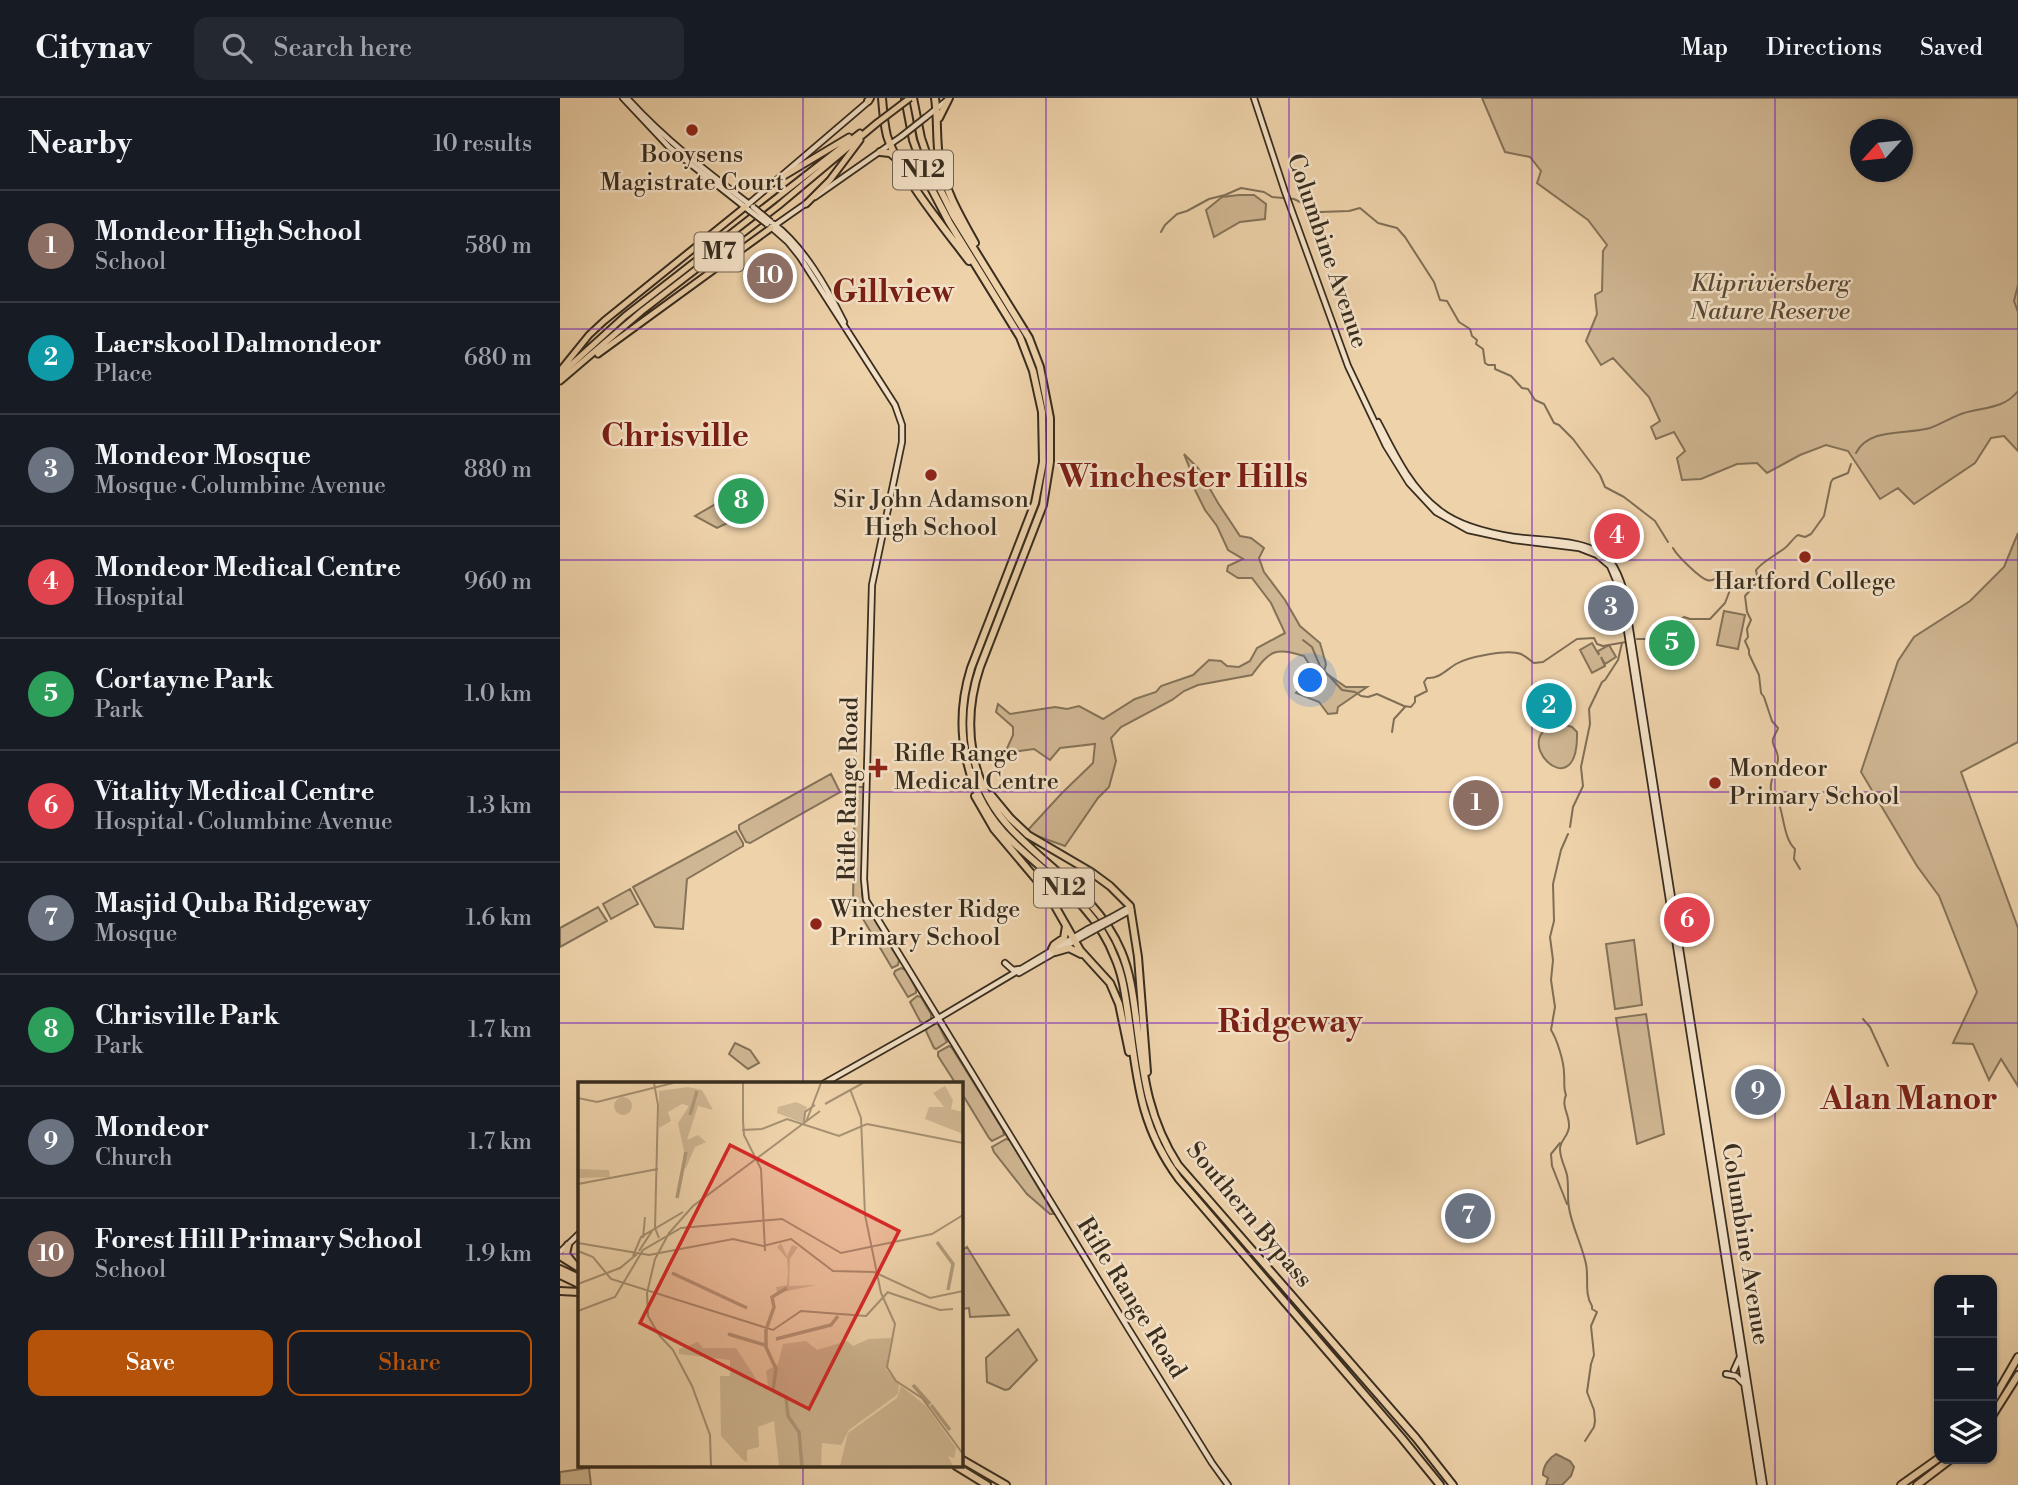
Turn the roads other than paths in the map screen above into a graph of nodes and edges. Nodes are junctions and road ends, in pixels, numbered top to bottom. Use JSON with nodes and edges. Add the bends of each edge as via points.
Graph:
{"nodes":[{"id":1,"x":625,"y":98,"type":"edge"},
{"id":2,"x":881,"y":98,"type":"edge"},
{"id":3,"x":908,"y":98,"type":"edge"},
{"id":4,"x":935,"y":98,"type":"edge"},
{"id":5,"x":949,"y":98,"type":"edge"},
{"id":6,"x":1254,"y":98,"type":"edge"},
{"id":7,"x":870,"y":99,"type":"edge"},
{"id":8,"x":936,"y":109,"type":"junction"},
{"id":9,"x":868,"y":128,"type":"junction"},
{"id":10,"x":937,"y":128,"type":"junction"},
{"id":11,"x":887,"y":134,"type":"junction"},
{"id":12,"x":901,"y":137,"type":"junction"},
{"id":13,"x":891,"y":145,"type":"junction"},
{"id":14,"x":880,"y":152,"type":"junction"},
{"id":15,"x":897,"y":159,"type":"junction"},
{"id":16,"x":720,"y":172,"type":"dead end"},
{"id":17,"x":718,"y":180,"type":"junction"},
{"id":18,"x":774,"y":182,"type":"junction"},
{"id":19,"x":736,"y":200,"type":"junction"},
{"id":20,"x":806,"y":204,"type":"junction"},
{"id":21,"x":749,"y":207,"type":"junction"},
{"id":22,"x":736,"y":214,"type":"junction"},
{"id":23,"x":789,"y":215,"type":"junction"},
{"id":24,"x":771,"y":225,"type":"junction"},
{"id":25,"x":783,"y":231,"type":"junction"},
{"id":26,"x":813,"y":273,"type":"junction"},
{"id":27,"x":986,"y":282,"type":"junction"},
{"id":28,"x":999,"y":288,"type":"junction"},
{"id":29,"x":579,"y":367,"type":"junction"},
{"id":30,"x":560,"y":373,"type":"edge"},
{"id":31,"x":560,"y":381,"type":"edge"},
{"id":32,"x":965,"y":752,"type":"junction"},
{"id":33,"x":976,"y":769,"type":"junction"},
{"id":34,"x":1131,"y":908,"type":"junction"},
{"id":35,"x":1066,"y":926,"type":"junction"},
{"id":36,"x":1074,"y":939,"type":"junction"},
{"id":37,"x":1054,"y":951,"type":"junction"},
{"id":38,"x":1005,"y":963,"type":"dead end"},
{"id":39,"x":1096,"y":966,"type":"junction"},
{"id":40,"x":1021,"y":969,"type":"junction"},
{"id":41,"x":974,"y":996,"type":"junction"},
{"id":42,"x":938,"y":1018,"type":"junction"},
{"id":43,"x":826,"y":1082,"type":"edge"},
{"id":44,"x":1137,"y":1084,"type":"junction"},
{"id":45,"x":1167,"y":1146,"type":"junction"},
{"id":46,"x":1721,"y":1218,"type":"junction"},
{"id":47,"x":577,"y":1236,"type":"edge"},
{"id":48,"x":563,"y":1250,"type":"edge"},
{"id":49,"x":576,"y":1266,"type":"edge"},
{"id":50,"x":560,"y":1269,"type":"edge"},
{"id":51,"x":560,"y":1275,"type":"edge"},
{"id":52,"x":578,"y":1278,"type":"edge"},
{"id":53,"x":578,"y":1284,"type":"edge"},
{"id":54,"x":560,"y":1291,"type":"edge"},
{"id":55,"x":578,"y":1292,"type":"edge"},
{"id":56,"x":1740,"y":1353,"type":"junction"},
{"id":57,"x":2018,"y":1357,"type":"edge"},
{"id":58,"x":1734,"y":1370,"type":"dead end"},
{"id":59,"x":1726,"y":1374,"type":"dead end"},
{"id":60,"x":2018,"y":1375,"type":"edge"},
{"id":61,"x":1745,"y":1387,"type":"junction"},
{"id":62,"x":1993,"y":1401,"type":"edge"},
{"id":63,"x":1997,"y":1408,"type":"edge"},
{"id":64,"x":962,"y":1460,"type":"edge"},
{"id":65,"x":1934,"y":1462,"type":"edge"},
{"id":66,"x":1944,"y":1464,"type":"edge"},
{"id":67,"x":959,"y":1468,"type":"edge"},
{"id":68,"x":987,"y":1485,"type":"edge"},
{"id":69,"x":1006,"y":1485,"type":"edge"},
{"id":70,"x":1226,"y":1485,"type":"edge"},
{"id":71,"x":1440,"y":1485,"type":"edge"},
{"id":72,"x":1453,"y":1485,"type":"edge"},
{"id":73,"x":1762,"y":1485,"type":"edge"},
{"id":74,"x":1901,"y":1485,"type":"edge"},
{"id":75,"x":1917,"y":1485,"type":"edge"}],
"edges":[{"from":1,"to":17,"type":"main road"},
{"from":1,"to":19,"type":"main road","via":[[669,147]]},
{"from":2,"to":11,"type":"highway"},
{"from":3,"to":9,"type":"main road","number":"M7","bridge":true},
{"from":3,"to":27,"type":"highway","name":"Southern Bypass","number":"N12","via":[[913,140],[928,182]]},
{"from":3,"to":28,"type":"highway","name":"Southern Bypass","number":"N12","via":[[935,179]]},
{"from":4,"to":8,"type":"highway"},
{"from":5,"to":8,"type":"main road"},
{"from":5,"to":10,"type":"highway"},
{"from":6,"to":46,"type":"main road","name":"Columbine Avenue","via":[[1348,366],[1392,455],[1440,511],[1476,529],[1586,547],[1611,562],[1625,594]]},
{"from":7,"to":18,"type":"main road"},
{"from":8,"to":10,"type":"highway"},
{"from":8,"to":12,"type":"main road","bridge":true},
{"from":9,"to":18,"type":"main road"},
{"from":9,"to":20,"type":"main road","via":[[834,176]]},
{"from":9,"to":29,"type":"main road","number":"M7"},
{"from":9,"to":30,"type":"main road","number":"M7","via":[[625,316]]},
{"from":10,"to":28,"type":"highway","via":[[947,186]]},
{"from":11,"to":12,"type":"highway","via":[[893,139]]},
{"from":11,"to":13,"type":"highway"},
{"from":12,"to":13,"type":"main road"},
{"from":13,"to":14,"type":"main road"},
{"from":13,"to":15,"type":"highway"},
{"from":14,"to":15,"type":"highway"},
{"from":14,"to":20,"type":"main road"},
{"from":15,"to":27,"type":"highway"},
{"from":16,"to":17,"type":"main road"},
{"from":17,"to":21,"type":"main road"},
{"from":18,"to":21,"type":"main road"},
{"from":19,"to":21,"type":"main road"},
{"from":19,"to":22,"type":"main road"},
{"from":20,"to":23,"type":"main road"},
{"from":21,"to":22,"type":"main road"},
{"from":21,"to":24,"type":"main road","bridge":true},
{"from":22,"to":30,"type":"main road","via":[[604,321]]},
{"from":23,"to":24,"type":"main road"},
{"from":23,"to":25,"type":"main road"},
{"from":24,"to":25,"type":"main road","name":"Rifle Range Road"},
{"from":24,"to":26,"type":"main road","name":"Rifle Range Road"},
{"from":24,"to":29,"type":"main road"},
{"from":25,"to":26,"type":"main road","name":"Rifle Range Road","via":[[798,245]]},
{"from":26,"to":42,"type":"main road","name":"Rifle Range Road","via":[[901,421],[903,433],[872,589],[864,890],[869,906]]},
{"from":27,"to":32,"type":"highway","name":"Southern Bypass","number":"N12","via":[[1020,337],[1033,371],[1044,447],[1033,511],[967,684],[962,714]]},
{"from":28,"to":33,"type":"highway","name":"Southern Bypass","number":"N12","via":[[1029,338],[1040,368],[1049,403],[1051,453],[1039,517],[973,689],[969,726]]},
{"from":29,"to":31,"type":"main road","number":"M7"},
{"from":32,"to":35,"type":"highway","via":[[969,781],[984,813],[1043,888]]},
{"from":32,"to":44,"type":"highway","name":"Southern Bypass","number":"N12","via":[[975,787],[994,820],[1082,904],[1108,940],[1122,978]]},
{"from":33,"to":34,"type":"highway","via":[[1000,807],[1024,831],[1097,876]]},
{"from":33,"to":45,"type":"highway","name":"Southern Bypass","number":"N12","via":[[1004,822],[1090,901],[1113,933],[1130,979],[1147,1096]]},
{"from":34,"to":36,"type":"main road","bridge":true},
{"from":34,"to":45,"type":"highway","via":[[1148,1080]]},
{"from":35,"to":36,"type":"highway"},
{"from":35,"to":37,"type":"highway","via":[[1065,937]]},
{"from":36,"to":37,"type":"main road"},
{"from":36,"to":39,"type":"highway"},
{"from":37,"to":39,"type":"highway","via":[[1073,949]]},
{"from":37,"to":40,"type":"main road"},
{"from":37,"to":41,"type":"main road"},
{"from":38,"to":40,"type":"main road","via":[[1013,970]]},
{"from":39,"to":44,"type":"highway","via":[[1117,998]]},
{"from":40,"to":41,"type":"main road"},
{"from":41,"to":42,"type":"main road"},
{"from":42,"to":43,"type":"main road"},
{"from":42,"to":70,"type":"main road","name":"Rifle Range Road"},
{"from":44,"to":71,"type":"highway","name":"Southern Bypass","number":"N12","via":[[1153,1136],[1179,1179]]},
{"from":45,"to":72,"type":"highway","name":"Southern Bypass","number":"N12","via":[[1193,1183]]},
{"from":46,"to":56,"type":"main road","name":"Columbine Avenue"},
{"from":46,"to":73,"type":"main road","name":"Columbine Avenue"},
{"from":47,"to":48,"type":"main road"},
{"from":48,"to":49,"type":"highway"},
{"from":48,"to":49,"type":"highway"},
{"from":50,"to":52,"type":"highway"},
{"from":51,"to":53,"type":"highway"},
{"from":54,"to":55,"type":"highway"},
{"from":56,"to":58,"type":"main road"},
{"from":56,"to":61,"type":"main road","name":"Columbine Avenue"},
{"from":57,"to":62,"type":"highway"},
{"from":59,"to":61,"type":"main road","via":[[1738,1377]]},
{"from":60,"to":63,"type":"highway"},
{"from":61,"to":73,"type":"main road","name":"Columbine Avenue"},
{"from":64,"to":69,"type":"highway"},
{"from":65,"to":74,"type":"highway"},
{"from":66,"to":75,"type":"highway"},
{"from":67,"to":68,"type":"highway"}]}
